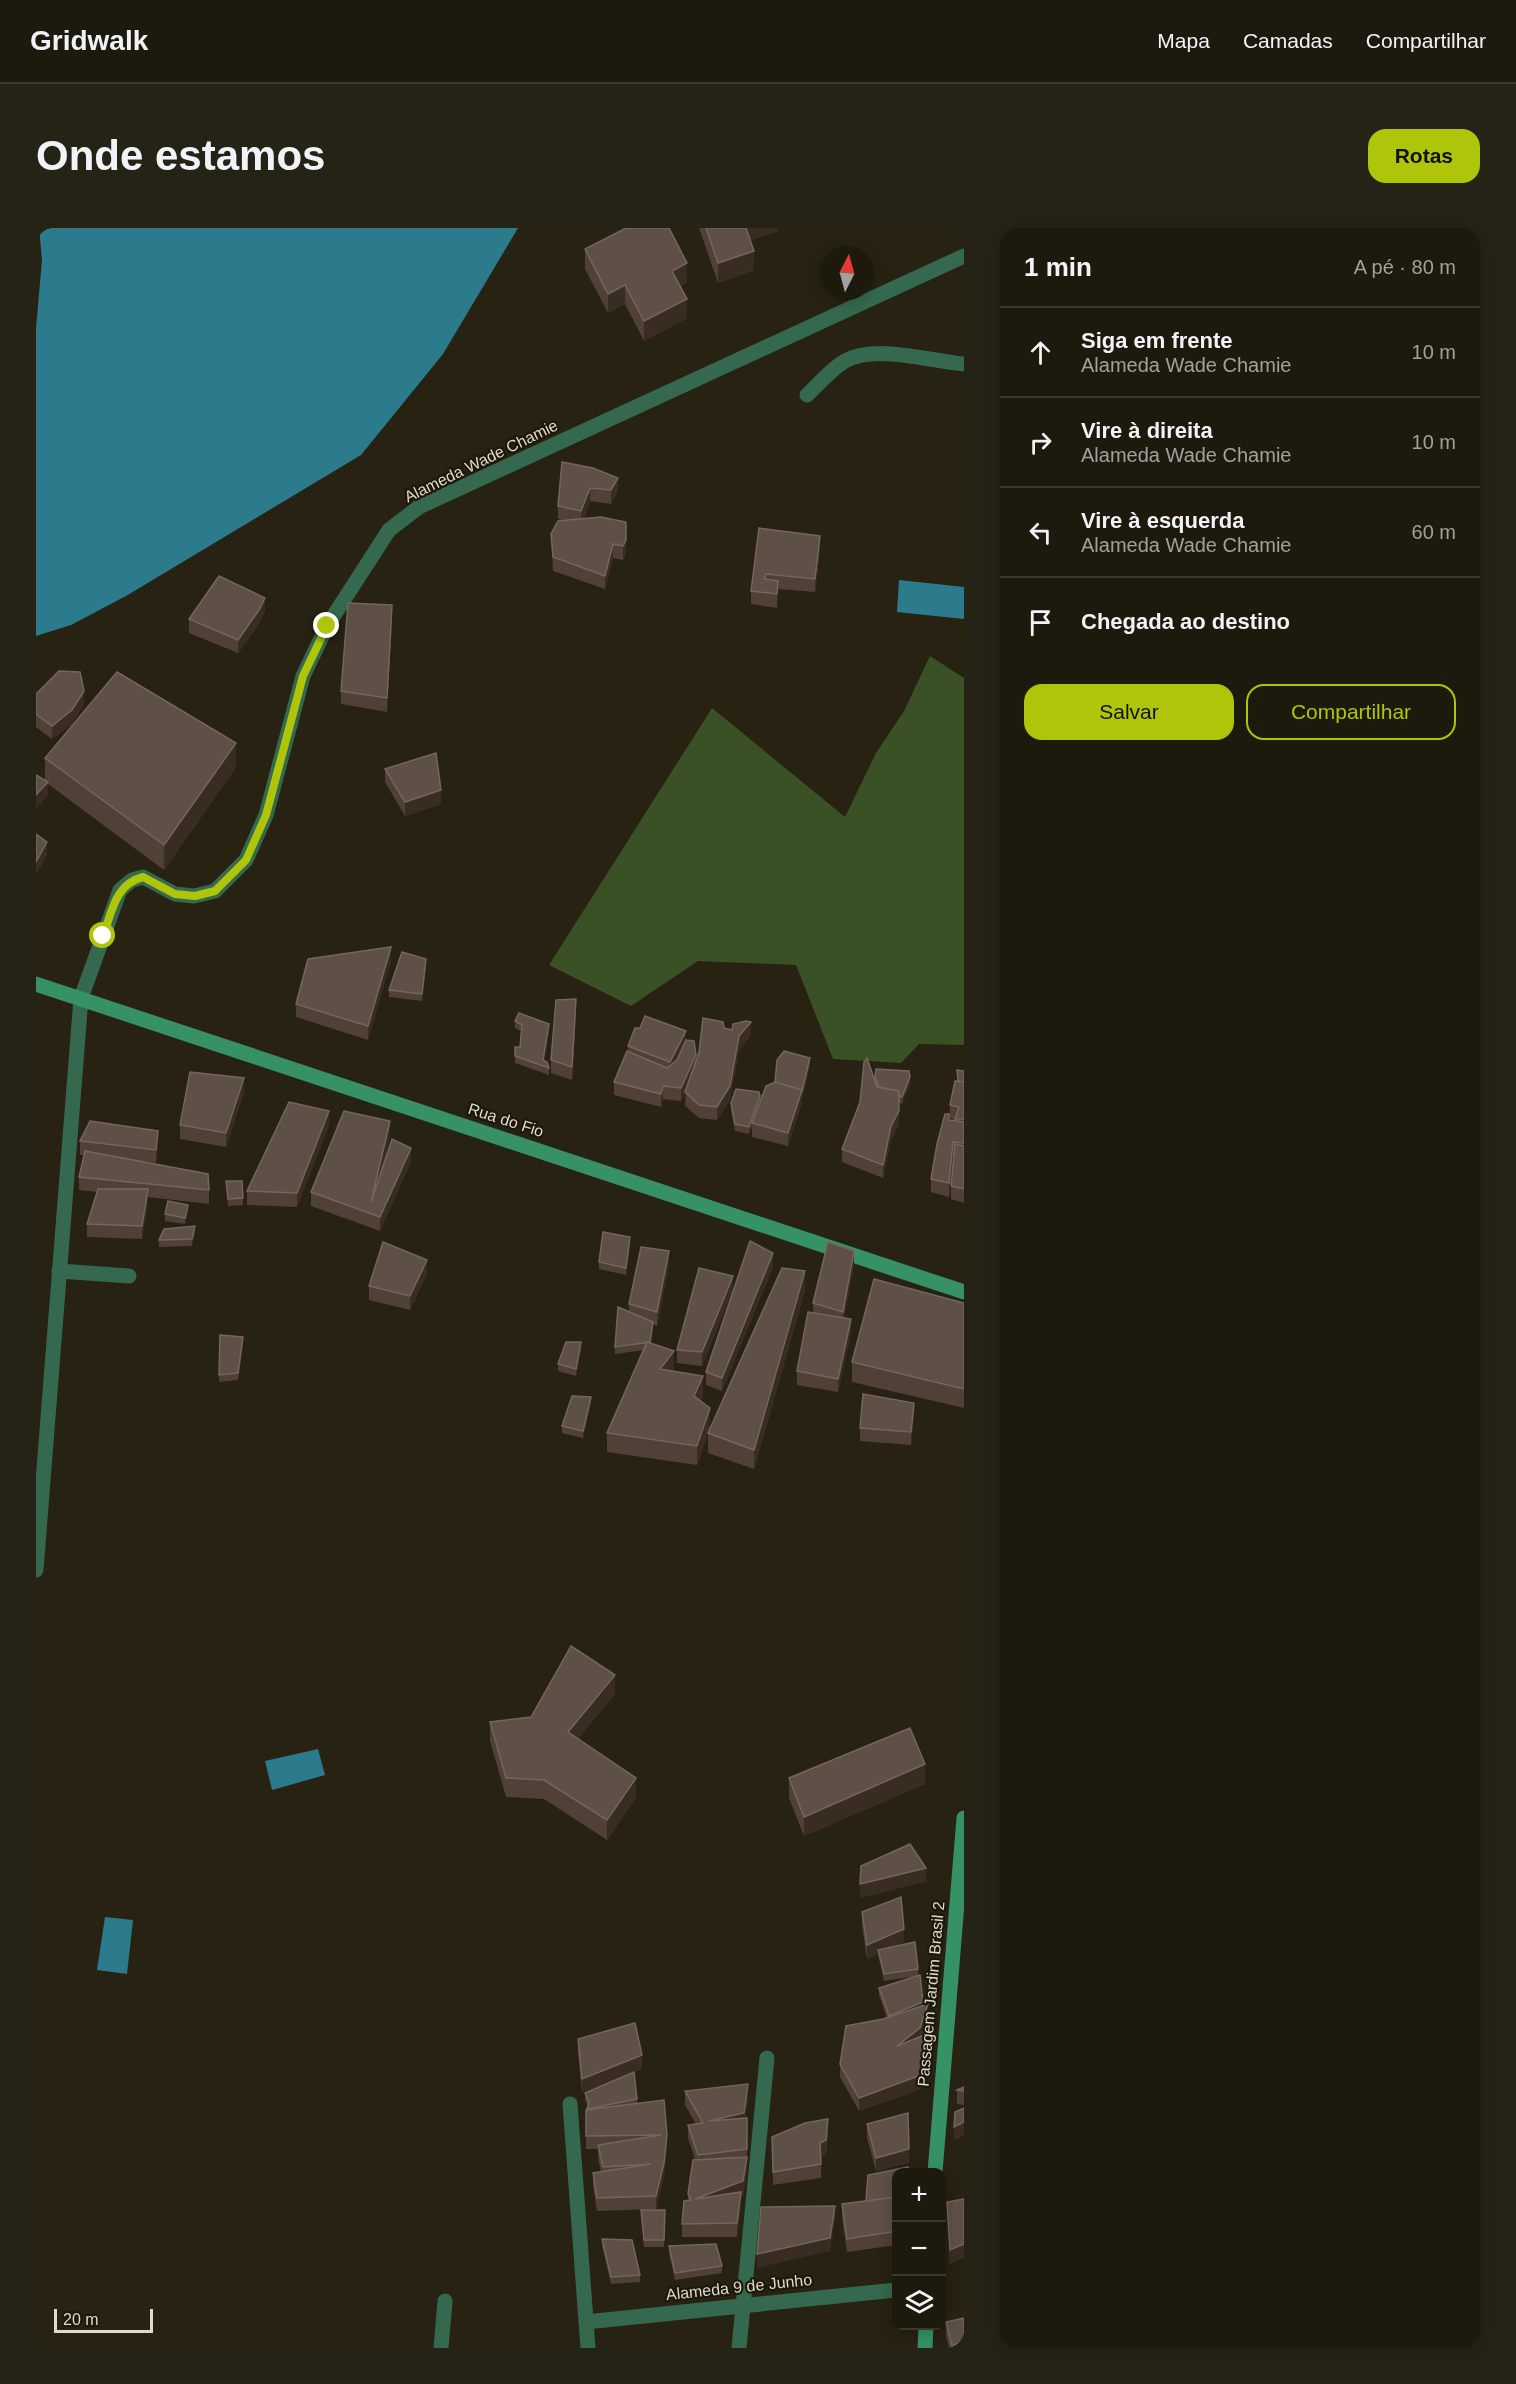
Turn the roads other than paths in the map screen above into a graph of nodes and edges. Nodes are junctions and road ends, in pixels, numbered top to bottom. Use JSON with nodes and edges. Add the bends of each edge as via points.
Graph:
{"nodes":[{"id":1,"x":964,"y":256,"type":"edge"},
{"id":2,"x":964,"y":364,"type":"edge"},
{"id":3,"x":807,"y":395,"type":"dead end"},
{"id":4,"x":36,"y":984,"type":"edge"},
{"id":5,"x":81,"y":998,"type":"junction"},
{"id":6,"x":59,"y":1271,"type":"junction"},
{"id":7,"x":129,"y":1276,"type":"dead end"},
{"id":8,"x":964,"y":1292,"type":"edge"},
{"id":9,"x":36,"y":1570,"type":"edge"},
{"id":10,"x":964,"y":1818,"type":"edge"},
{"id":11,"x":766,"y":2058,"type":"dead end"},
{"id":12,"x":570,"y":2104,"type":"dead end"},
{"id":13,"x":934,"y":2168,"type":"edge"},
{"id":14,"x":892,"y":2290,"type":"edge"},
{"id":15,"x":445,"y":2301,"type":"dead end"},
{"id":16,"x":743,"y":2304,"type":"junction"},
{"id":17,"x":586,"y":2322,"type":"junction"},
{"id":18,"x":926,"y":2330,"type":"edge"},
{"id":19,"x":441,"y":2348,"type":"edge"},
{"id":20,"x":588,"y":2348,"type":"edge"},
{"id":21,"x":739,"y":2348,"type":"edge"},
{"id":22,"x":925,"y":2348,"type":"edge"}],
"edges":[{"from":1,"to":5,"type":"street","name":"Alameda Wade Chamie","via":[[419,507],[389,530],[327,626],[303,676],[266,815],[246,860],[215,891],[195,896],[175,894],[143,877],[120,890]]},
{"from":2,"to":3,"type":"street","via":[[908,355],[868,354],[846,361]]},
{"from":4,"to":5,"type":"street","name":"Rua do Fio"},
{"from":5,"to":6,"type":"street"},
{"from":5,"to":8,"type":"street","name":"Rua do Fio"},
{"from":6,"to":7,"type":"street"},
{"from":6,"to":9,"type":"street"},
{"from":10,"to":13,"type":"street","name":"Passagem Jardim Brasil 2"},
{"from":11,"to":16,"type":"street"},
{"from":12,"to":17,"type":"street"},
{"from":14,"to":16,"type":"street","name":"Alameda 9 de Junho"},
{"from":15,"to":19,"type":"street"},
{"from":16,"to":17,"type":"street","name":"Alameda 9 de Junho"},
{"from":16,"to":21,"type":"street"},
{"from":17,"to":20,"type":"street"},
{"from":18,"to":22,"type":"street"}]}
